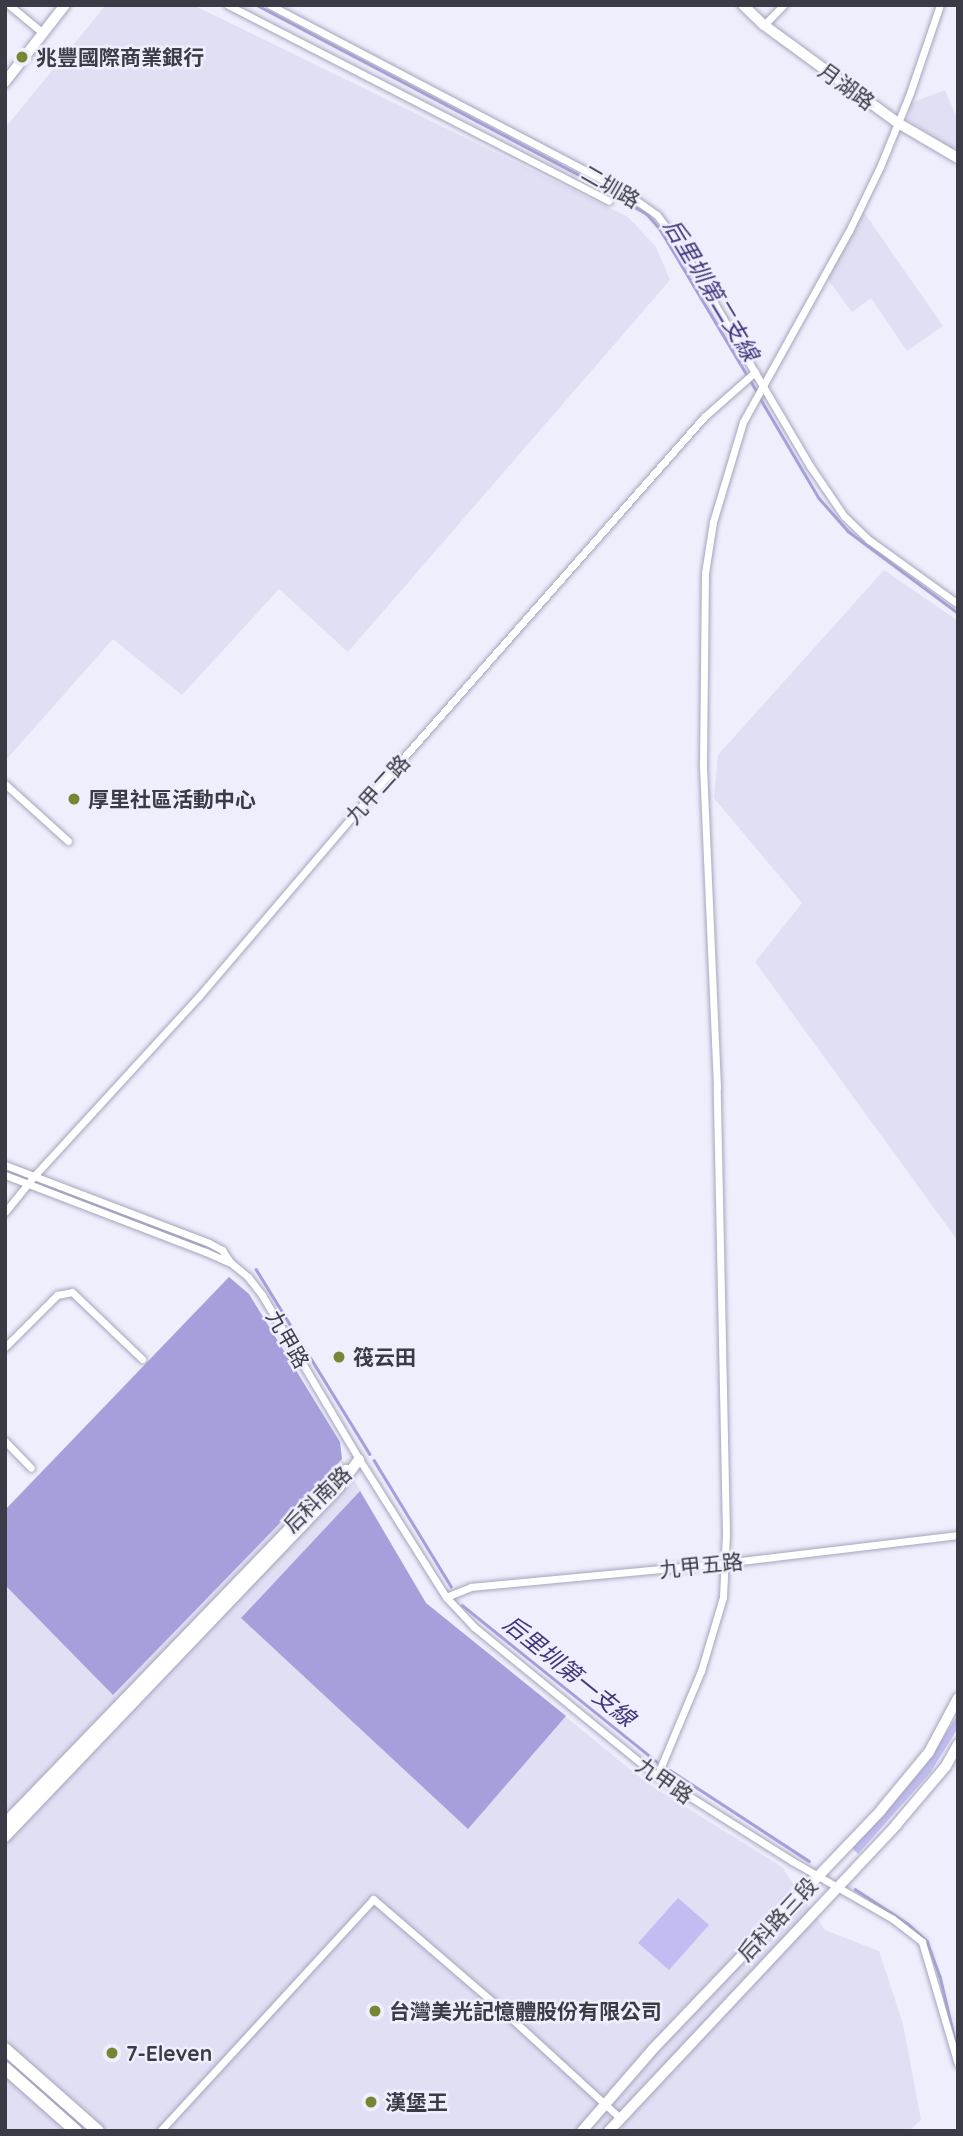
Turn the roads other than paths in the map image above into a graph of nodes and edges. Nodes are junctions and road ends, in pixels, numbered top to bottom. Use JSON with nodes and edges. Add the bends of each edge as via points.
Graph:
{"nodes":[{"id":1,"x":9,"y":5,"type":"edge"},
{"id":2,"x":65,"y":5,"type":"edge"},
{"id":3,"x":228,"y":5,"type":"edge"},
{"id":4,"x":270,"y":5,"type":"edge"},
{"id":5,"x":743,"y":5,"type":"edge"},
{"id":6,"x":783,"y":5,"type":"edge"},
{"id":7,"x":940,"y":5,"type":"edge"},
{"id":8,"x":764,"y":25,"type":"junction"},
{"id":9,"x":43,"y":33,"type":"junction"},
{"id":10,"x":5,"y":82,"type":"edge"},
{"id":11,"x":898,"y":123,"type":"junction"},
{"id":12,"x":958,"y":158,"type":"edge"},
{"id":13,"x":609,"y":201,"type":"dead end"},
{"id":14,"x":755,"y":372,"type":"junction"},
{"id":15,"x":762,"y":386,"type":"junction"},
{"id":16,"x":958,"y":604,"type":"edge"},
{"id":17,"x":5,"y":784,"type":"edge"},
{"id":18,"x":68,"y":841,"type":"dead end"},
{"id":19,"x":5,"y":1165,"type":"edge"},
{"id":20,"x":5,"y":1175,"type":"edge"},
{"id":21,"x":34,"y":1176,"type":"junction"},
{"id":22,"x":30,"y":1184,"type":"junction"},
{"id":23,"x":5,"y":1212,"type":"edge"},
{"id":24,"x":231,"y":1263,"type":"junction"},
{"id":25,"x":5,"y":1347,"type":"edge"},
{"id":26,"x":142,"y":1359,"type":"dead end"},
{"id":27,"x":5,"y":1441,"type":"edge"},
{"id":28,"x":359,"y":1459,"type":"junction"},
{"id":29,"x":32,"y":1468,"type":"dead end"},
{"id":30,"x":958,"y":1535,"type":"edge"},
{"id":31,"x":724,"y":1563,"type":"junction"},
{"id":32,"x":446,"y":1597,"type":"junction"},
{"id":33,"x":958,"y":1698,"type":"edge"},
{"id":34,"x":958,"y":1744,"type":"edge"},
{"id":35,"x":657,"y":1776,"type":"junction"},
{"id":36,"x":43,"y":1790,"type":"junction"},
{"id":37,"x":5,"y":1823,"type":"edge"},
{"id":38,"x":5,"y":1837,"type":"edge"},
{"id":39,"x":818,"y":1876,"type":"junction"},
{"id":40,"x":836,"y":1886,"type":"junction"},
{"id":41,"x":5,"y":2049,"type":"edge"},
{"id":42,"x":958,"y":2064,"type":"edge"},
{"id":43,"x":5,"y":2068,"type":"edge"},
{"id":44,"x":604,"y":2104,"type":"junction"},
{"id":45,"x":621,"y":2118,"type":"junction"},
{"id":46,"x":76,"y":2131,"type":"edge"},
{"id":47,"x":98,"y":2131,"type":"edge"},
{"id":48,"x":160,"y":2131,"type":"edge"},
{"id":49,"x":582,"y":2131,"type":"edge"},
{"id":50,"x":609,"y":2131,"type":"edge"}],
"edges":[{"from":1,"to":9,"type":"street"},
{"from":2,"to":9,"type":"street"},
{"from":3,"to":13,"type":"street"},
{"from":4,"to":14,"type":"street","name":"二圳路","via":[[639,200],[681,247]]},
{"from":5,"to":8,"type":"street","name":"月湖路"},
{"from":6,"to":8,"type":"street"},
{"from":7,"to":11,"type":"street"},
{"from":8,"to":11,"type":"street","name":"月湖路"},
{"from":9,"to":10,"type":"street"},
{"from":11,"to":12,"type":"street","name":"月湖路"},
{"from":11,"to":15,"type":"street","via":[[849,232]]},
{"from":14,"to":15,"type":"street","name":"二圳路"},
{"from":14,"to":21,"type":"street","name":"九甲二路","via":[[704,418],[199,996]]},
{"from":15,"to":16,"type":"street","name":"二圳路","via":[[844,516],[869,540]]},
{"from":15,"to":31,"type":"street","via":[[731,458],[705,573],[704,764],[717,1087]]},
{"from":17,"to":18,"type":"street"},
{"from":19,"to":21,"type":"street","name":"九甲路"},
{"from":20,"to":22,"type":"street","name":"九甲路"},
{"from":21,"to":22,"type":"street","name":"九甲二路"},
{"from":21,"to":24,"type":"street","name":"九甲路","via":[[209,1243],[222,1250]]},
{"from":22,"to":23,"type":"street","name":"九甲二路"},
{"from":22,"to":24,"type":"street","name":"九甲路"},
{"from":24,"to":28,"type":"street","name":"九甲路","via":[[262,1295]]},
{"from":25,"to":26,"type":"street","via":[[57,1295],[72,1292]]},
{"from":27,"to":29,"type":"street"},
{"from":28,"to":32,"type":"street","name":"九甲路"},
{"from":28,"to":36,"type":"street","name":"后科南路","via":[[319,1495]]},
{"from":30,"to":31,"type":"street","name":"九甲五路"},
{"from":31,"to":32,"type":"street","name":"九甲五路","via":[[471,1587]]},
{"from":31,"to":35,"type":"street","via":[[723,1597],[701,1671]]},
{"from":32,"to":35,"type":"street","name":"九甲路","via":[[474,1627]]},
{"from":33,"to":39,"type":"street","name":"后科路三段","via":[[929,1752]]},
{"from":34,"to":40,"type":"street","name":"后科路三段","via":[[946,1766],[896,1825]]},
{"from":35,"to":39,"type":"street","name":"九甲路"},
{"from":36,"to":37,"type":"street","name":"后科南路"},
{"from":36,"to":38,"type":"street","name":"后科南路"},
{"from":39,"to":40,"type":"street","name":"九甲路"},
{"from":39,"to":44,"type":"street","name":"后科路三段"},
{"from":40,"to":42,"type":"street","name":"九甲路","via":[[922,1942]]},
{"from":40,"to":45,"type":"street","name":"后科路三段"},
{"from":41,"to":47,"type":"main road"},
{"from":43,"to":46,"type":"main road"},
{"from":44,"to":45,"type":"street"},
{"from":44,"to":48,"type":"street","via":[[373,1899]]},
{"from":44,"to":49,"type":"street","name":"后科路三段"},
{"from":45,"to":50,"type":"street","name":"后科路三段"}]}
